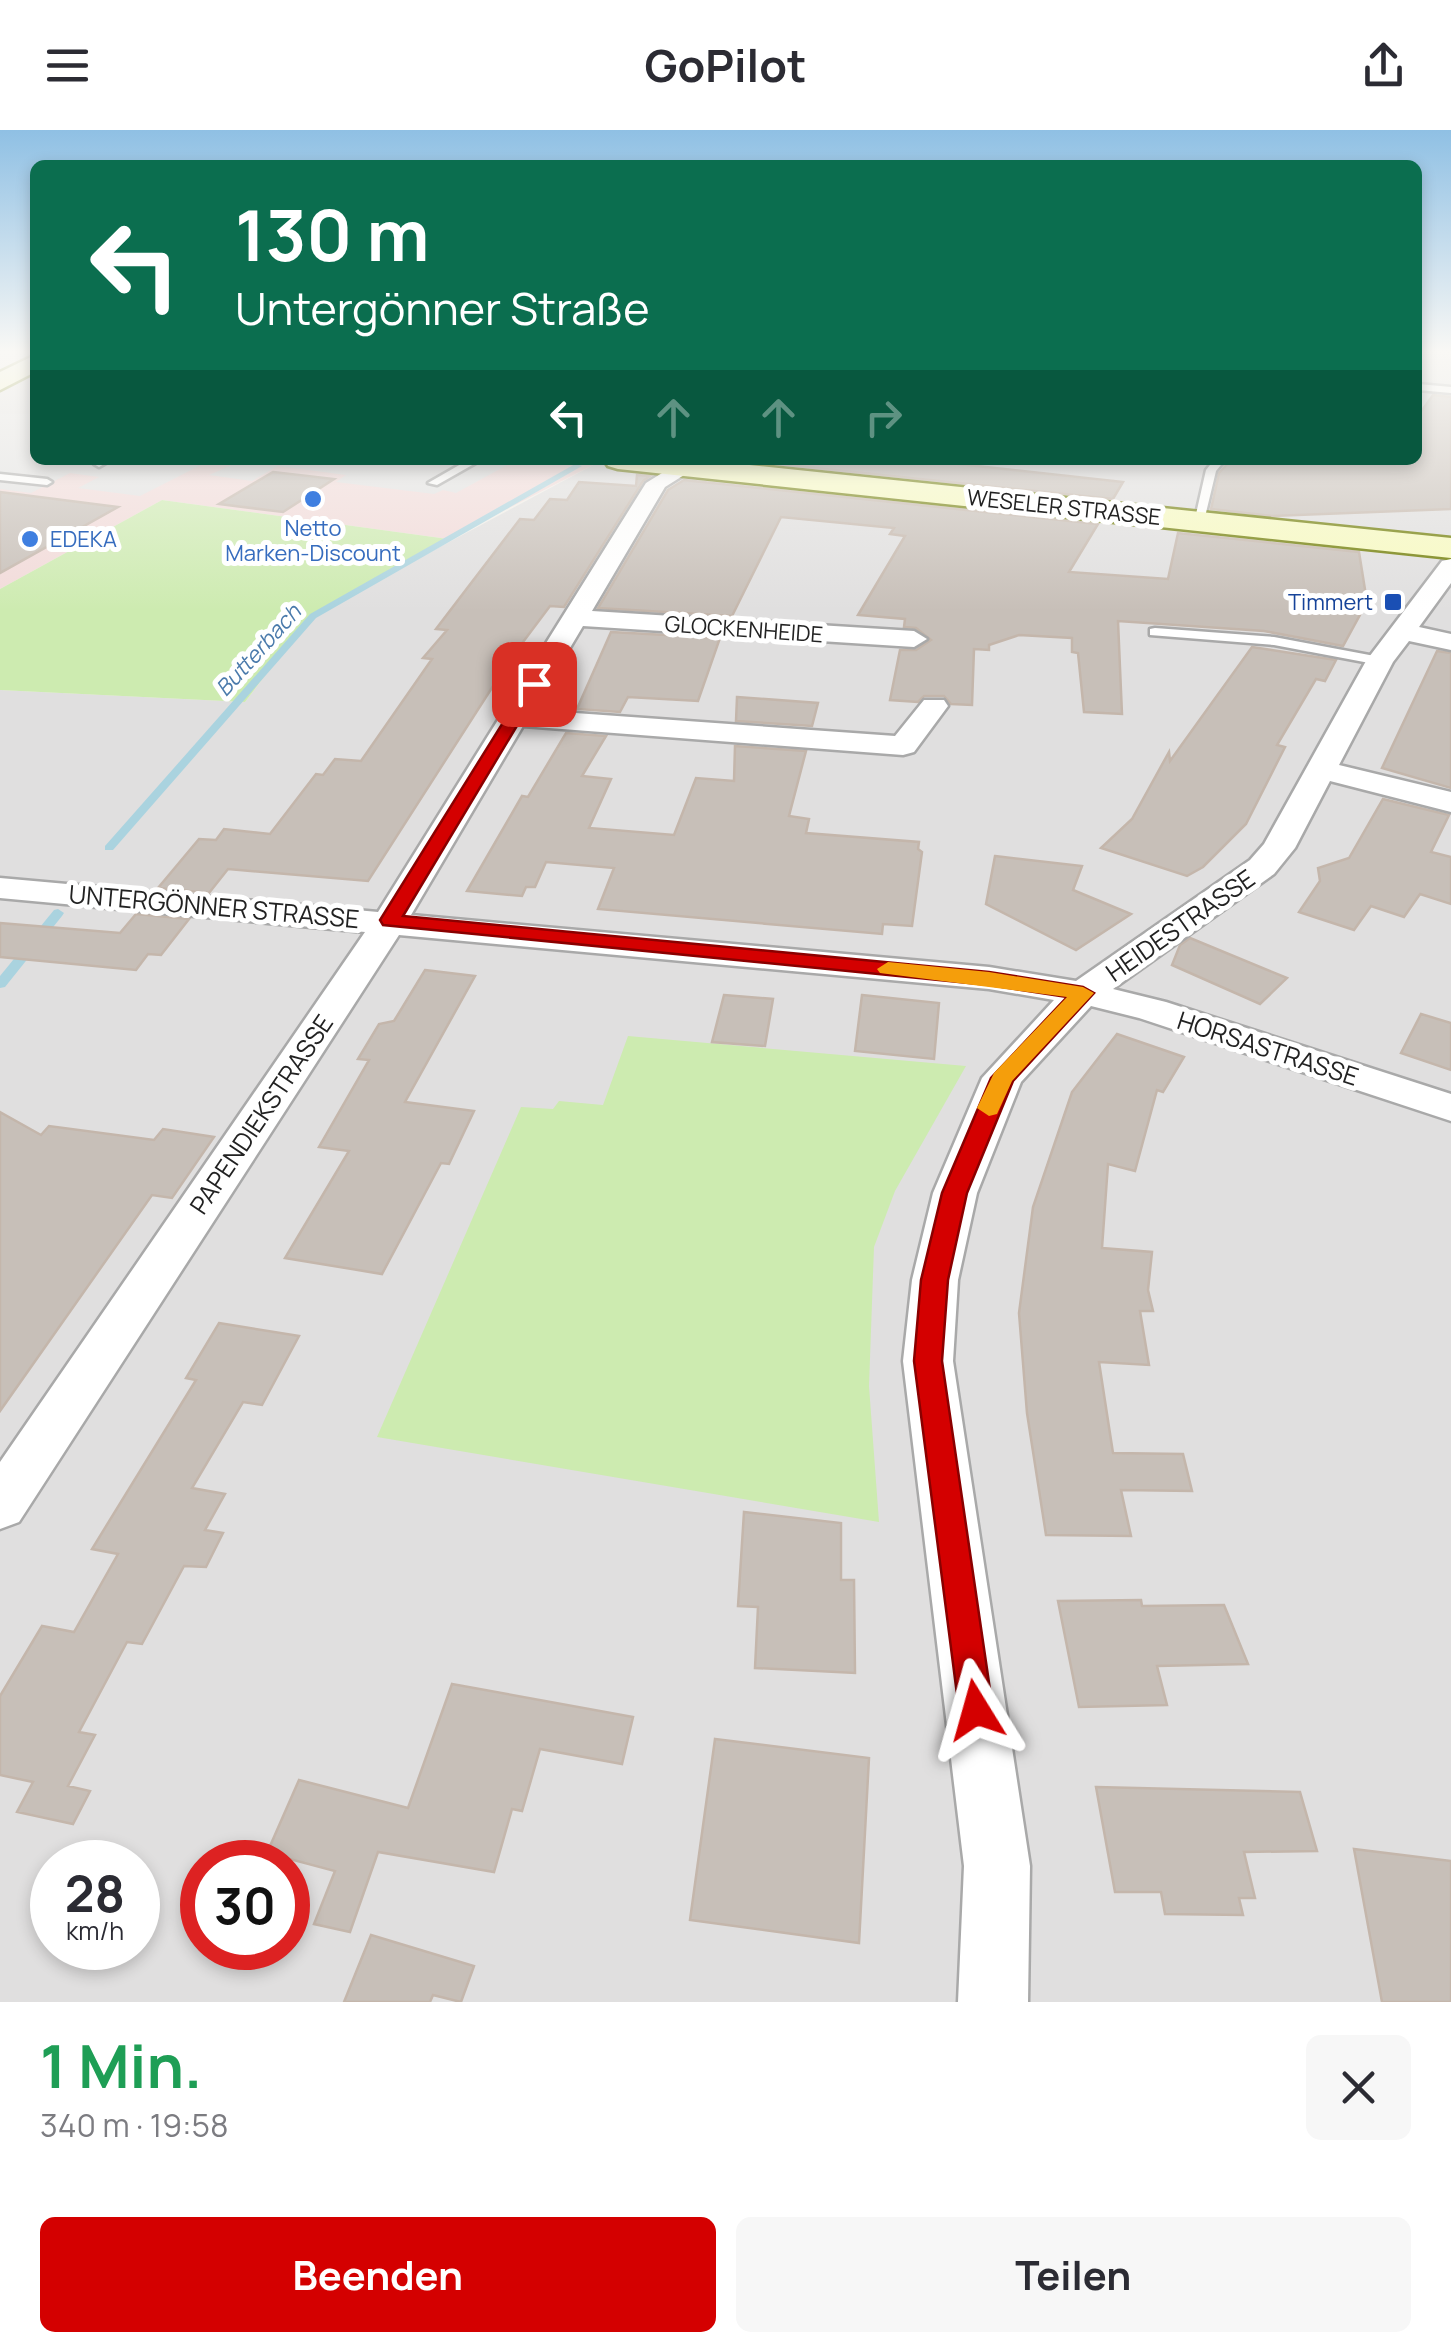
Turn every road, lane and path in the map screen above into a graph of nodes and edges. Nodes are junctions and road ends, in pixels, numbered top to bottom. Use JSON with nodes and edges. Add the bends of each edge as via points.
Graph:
{"nodes":[{"id":1,"x":466,"y":465,"type":"edge"},
{"id":2,"x":690,"y":465,"type":"edge"},
{"id":3,"x":701,"y":465,"type":"edge"},
{"id":4,"x":1216,"y":465,"type":"edge"},
{"id":5,"x":0,"y":477,"type":"edge"},
{"id":6,"x":47,"y":482,"type":"dead end"},
{"id":7,"x":433,"y":482,"type":"dead end"},
{"id":8,"x":1198,"y":521,"type":"junction"},
{"id":9,"x":1451,"y":548,"type":"edge"},
{"id":10,"x":1451,"y":566,"type":"edge"},
{"id":11,"x":574,"y":618,"type":"junction"},
{"id":12,"x":1156,"y":632,"type":"dead end"},
{"id":13,"x":914,"y":639,"type":"dead end"},
{"id":14,"x":1451,"y":642,"type":"edge"},
{"id":15,"x":1390,"y":646,"type":"junction"},
{"id":16,"x":934,"y":706,"type":"dead end"},
{"id":17,"x":514,"y":717,"type":"junction"},
{"id":18,"x":1319,"y":768,"type":"junction"},
{"id":19,"x":1451,"y":802,"type":"edge"},
{"id":20,"x":0,"y":888,"type":"edge"},
{"id":21,"x":390,"y":920,"type":"junction"},
{"id":22,"x":1083,"y":993,"type":"junction"},
{"id":23,"x":1451,"y":1108,"type":"edge"},
{"id":24,"x":0,"y":1506,"type":"edge"},
{"id":25,"x":994,"y":2002,"type":"edge"}],
"edges":[{"from":1,"to":7,"type":"lane"},
{"from":2,"to":11,"type":"street","name":"PAPENDIEKSTRASSE","via":[[657,483]]},
{"from":3,"to":8,"type":"street","name":"WESELER STRASSE"},
{"from":4,"to":8,"type":"lane"},
{"from":5,"to":6,"type":"lane"},
{"from":8,"to":9,"type":"street","name":"WESELER STRASSE"},
{"from":10,"to":15,"type":"street","name":"HEIDESTRASSE"},
{"from":11,"to":13,"type":"street","name":"GLOCKENHEIDE"},
{"from":11,"to":17,"type":"street","name":"PAPENDIEKSTRASSE"},
{"from":12,"to":15,"type":"lane"},
{"from":14,"to":15,"type":"street"},
{"from":15,"to":18,"type":"street","name":"HEIDESTRASSE"},
{"from":16,"to":17,"type":"street","via":[[903,746]]},
{"from":17,"to":21,"type":"street","name":"PAPENDIEKSTRASSE"},
{"from":18,"to":19,"type":"street"},
{"from":18,"to":22,"type":"street","name":"HEIDESTRASSE","via":[[1262,868]]},
{"from":20,"to":21,"type":"street","name":"UNTERGÖNNER STRASSE"},
{"from":21,"to":22,"type":"street","name":"UNTERGÖNNER STRASSE","via":[[989,978]]},
{"from":21,"to":24,"type":"street","name":"PAPENDIEKSTRASSE"},
{"from":22,"to":23,"type":"street","name":"HORSASTRASSE"},
{"from":22,"to":25,"type":"street","name":"HEIDESTRASSE","via":[[1002,1078],[955,1193],[935,1280],[928,1361],[997,1866]]}]}
